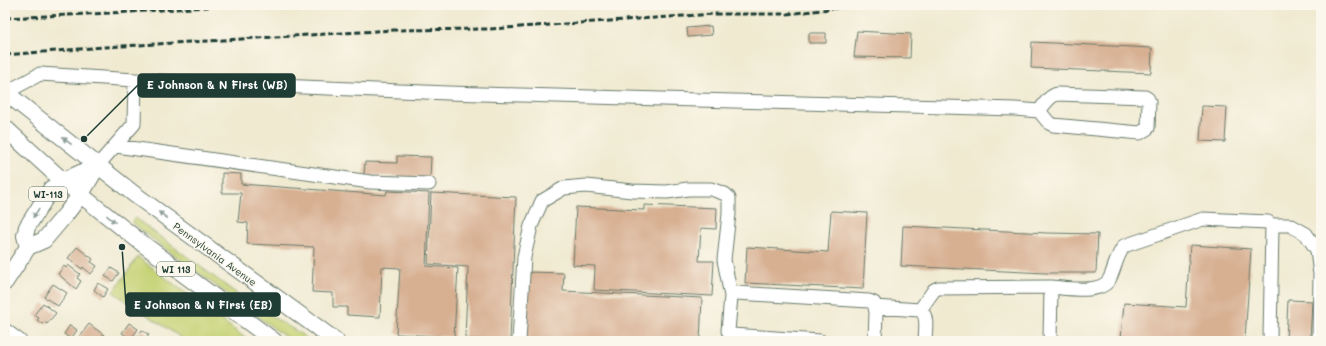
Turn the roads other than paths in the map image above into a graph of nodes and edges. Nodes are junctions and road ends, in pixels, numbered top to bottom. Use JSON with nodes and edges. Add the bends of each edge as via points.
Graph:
{"nodes":[{"id":1,"x":135,"y":80,"type":"junction"},
{"id":2,"x":5,"y":93,"type":"edge"},
{"id":3,"x":1039,"y":111,"type":"junction"},
{"id":4,"x":6,"y":129,"type":"edge"},
{"id":5,"x":116,"y":146,"type":"junction"},
{"id":6,"x":98,"y":165,"type":"junction"},
{"id":7,"x":63,"y":181,"type":"junction"},
{"id":8,"x":429,"y":184,"type":"dead end"},
{"id":9,"x":81,"y":194,"type":"junction"},
{"id":10,"x":1272,"y":225,"type":"junction"},
{"id":11,"x":28,"y":247,"type":"junction"},
{"id":12,"x":5,"y":282,"type":"edge"},
{"id":13,"x":1051,"y":287,"type":"junction"},
{"id":14,"x":731,"y":296,"type":"junction"},
{"id":15,"x":875,"y":307,"type":"junction"},
{"id":16,"x":920,"y":310,"type":"junction"},
{"id":17,"x":5,"y":330,"type":"edge"},
{"id":18,"x":20,"y":341,"type":"edge"},
{"id":19,"x":274,"y":341,"type":"edge"},
{"id":20,"x":336,"y":341,"type":"edge"},
{"id":21,"x":520,"y":341,"type":"edge"},
{"id":22,"x":820,"y":341,"type":"edge"},
{"id":23,"x":875,"y":341,"type":"edge"},
{"id":24,"x":925,"y":341,"type":"edge"},
{"id":25,"x":1050,"y":341,"type":"edge"},
{"id":26,"x":1270,"y":341,"type":"edge"},
{"id":27,"x":1319,"y":341,"type":"edge"}],
"edges":[{"from":1,"to":2,"type":"street","via":[[40,74]]},
{"from":1,"to":3,"type":"street"},
{"from":1,"to":5,"type":"street","via":[[134,124]]},
{"from":6,"to":2,"type":"main road","name":"Pennsylvania Avenue","one_way":true},
{"from":3,"to":3,"type":"street","via":[[1053,95],[1057,94],[1145,97],[1149,102],[1148,128],[1140,133],[1053,124]]},
{"from":4,"to":7,"type":"main road"},
{"from":5,"to":6,"type":"street"},
{"from":5,"to":8,"type":"street","via":[[370,182]]},
{"from":6,"to":7,"type":"main road","number":"WI-113"},
{"from":6,"to":9,"type":"main road"},
{"from":20,"to":6,"type":"main road","name":"Pennsylvania Avenue","one_way":true},
{"from":7,"to":9,"type":"main road"},
{"from":7,"to":11,"type":"main road","number":"WI-113","one_way":true,"via":[[52,189],[27,227],[25,236]]},
{"from":9,"to":11,"type":"main road","via":[[46,238]]},
{"from":9,"to":19,"type":"main road","number":"WI 113","one_way":true,"via":[[143,244]]},
{"from":10,"to":13,"type":"street","via":[[1268,222],[1203,219],[1124,246],[1110,280],[1100,287]]},
{"from":10,"to":26,"type":"street"},
{"from":10,"to":27,"type":"street","via":[[1290,225],[1306,234],[1317,250],[1320,274]]},
{"from":11,"to":12,"type":"main road"},
{"from":13,"to":16,"type":"street","via":[[938,288]]},
{"from":13,"to":25,"type":"street"},
{"from":14,"to":15,"type":"street","via":[[736,293],[870,301]]},
{"from":14,"to":21,"type":"street","via":[[724,260],[729,214],[729,198],[725,194],[711,189],[668,192],[586,186],[564,188],[542,201],[531,226],[524,257]]},
{"from":14,"to":22,"type":"street","via":[[728,331],[732,335]]},
{"from":15,"to":16,"type":"street"},
{"from":15,"to":23,"type":"street"},
{"from":16,"to":24,"type":"street","via":[[925,316]]},
{"from":17,"to":18,"type":"street"}]}
